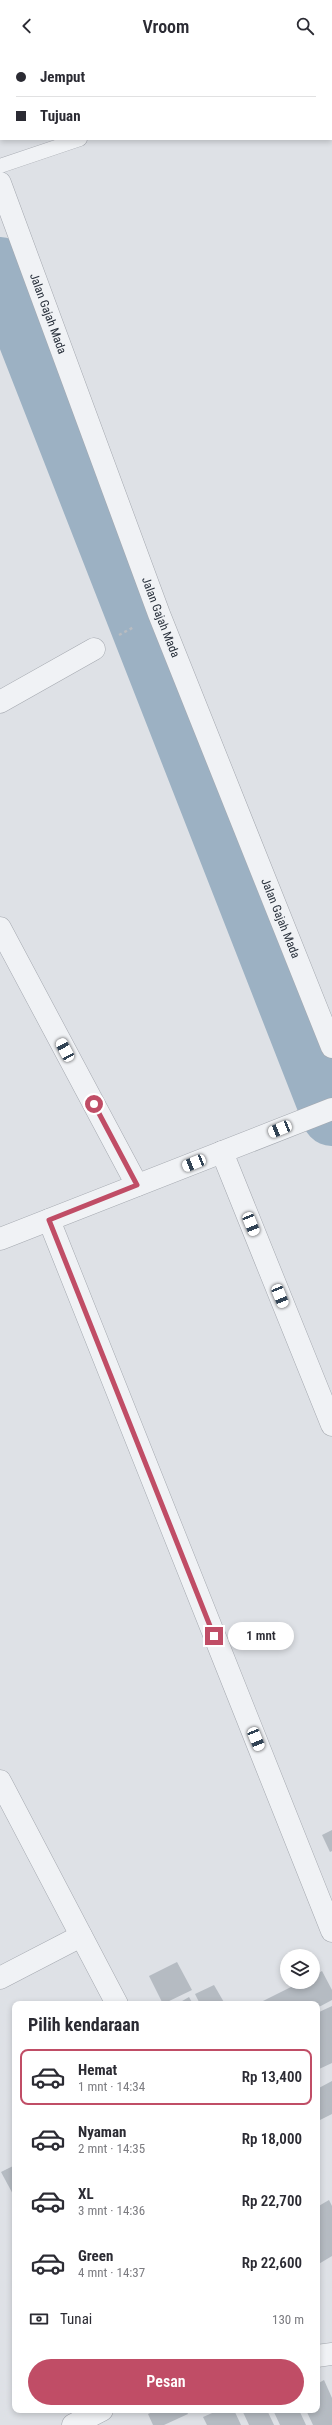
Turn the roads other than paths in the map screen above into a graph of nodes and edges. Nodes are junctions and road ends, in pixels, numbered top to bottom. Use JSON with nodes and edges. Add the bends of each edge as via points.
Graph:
{"nodes":[{"id":1,"x":77,"y":140,"type":"edge"},
{"id":2,"x":0,"y":166,"type":"edge"},
{"id":3,"x":0,"y":183,"type":"edge"},
{"id":4,"x":94,"y":649,"type":"dead end"},
{"id":5,"x":0,"y":702,"type":"edge"},
{"id":6,"x":0,"y":928,"type":"edge"},
{"id":7,"x":332,"y":1047,"type":"edge"},
{"id":8,"x":332,"y":1108,"type":"edge"},
{"id":9,"x":222,"y":1152,"type":"junction"},
{"id":10,"x":137,"y":1185,"type":"junction"},
{"id":11,"x":49,"y":1220,"type":"junction"},
{"id":12,"x":0,"y":1239,"type":"edge"},
{"id":13,"x":332,"y":1426,"type":"edge"},
{"id":14,"x":0,"y":1781,"type":"edge"},
{"id":15,"x":332,"y":1932,"type":"edge"},
{"id":16,"x":81,"y":1936,"type":"junction"},
{"id":17,"x":0,"y":1978,"type":"edge"},
{"id":18,"x":115,"y":2001,"type":"edge"},
{"id":19,"x":332,"y":2354,"type":"edge"},
{"id":20,"x":320,"y":2356,"type":"edge"},
{"id":21,"x":96,"y":2413,"type":"edge"},
{"id":22,"x":74,"y":2425,"type":"edge"}],
"edges":[{"from":1,"to":2,"type":"lane"},
{"from":3,"to":7,"type":"street","name":"Jalan Gajah Mada","via":[[159,614]]},
{"from":4,"to":5,"type":"street"},
{"from":6,"to":10,"type":"street"},
{"from":8,"to":9,"type":"street"},
{"from":9,"to":10,"type":"street"},
{"from":9,"to":13,"type":"street"},
{"from":10,"to":11,"type":"street"},
{"from":11,"to":12,"type":"street"},
{"from":11,"to":15,"type":"street"},
{"from":14,"to":16,"type":"street"},
{"from":16,"to":17,"type":"street"},
{"from":16,"to":18,"type":"street"},
{"from":19,"to":20,"type":"street"},
{"from":21,"to":22,"type":"street"}]}
